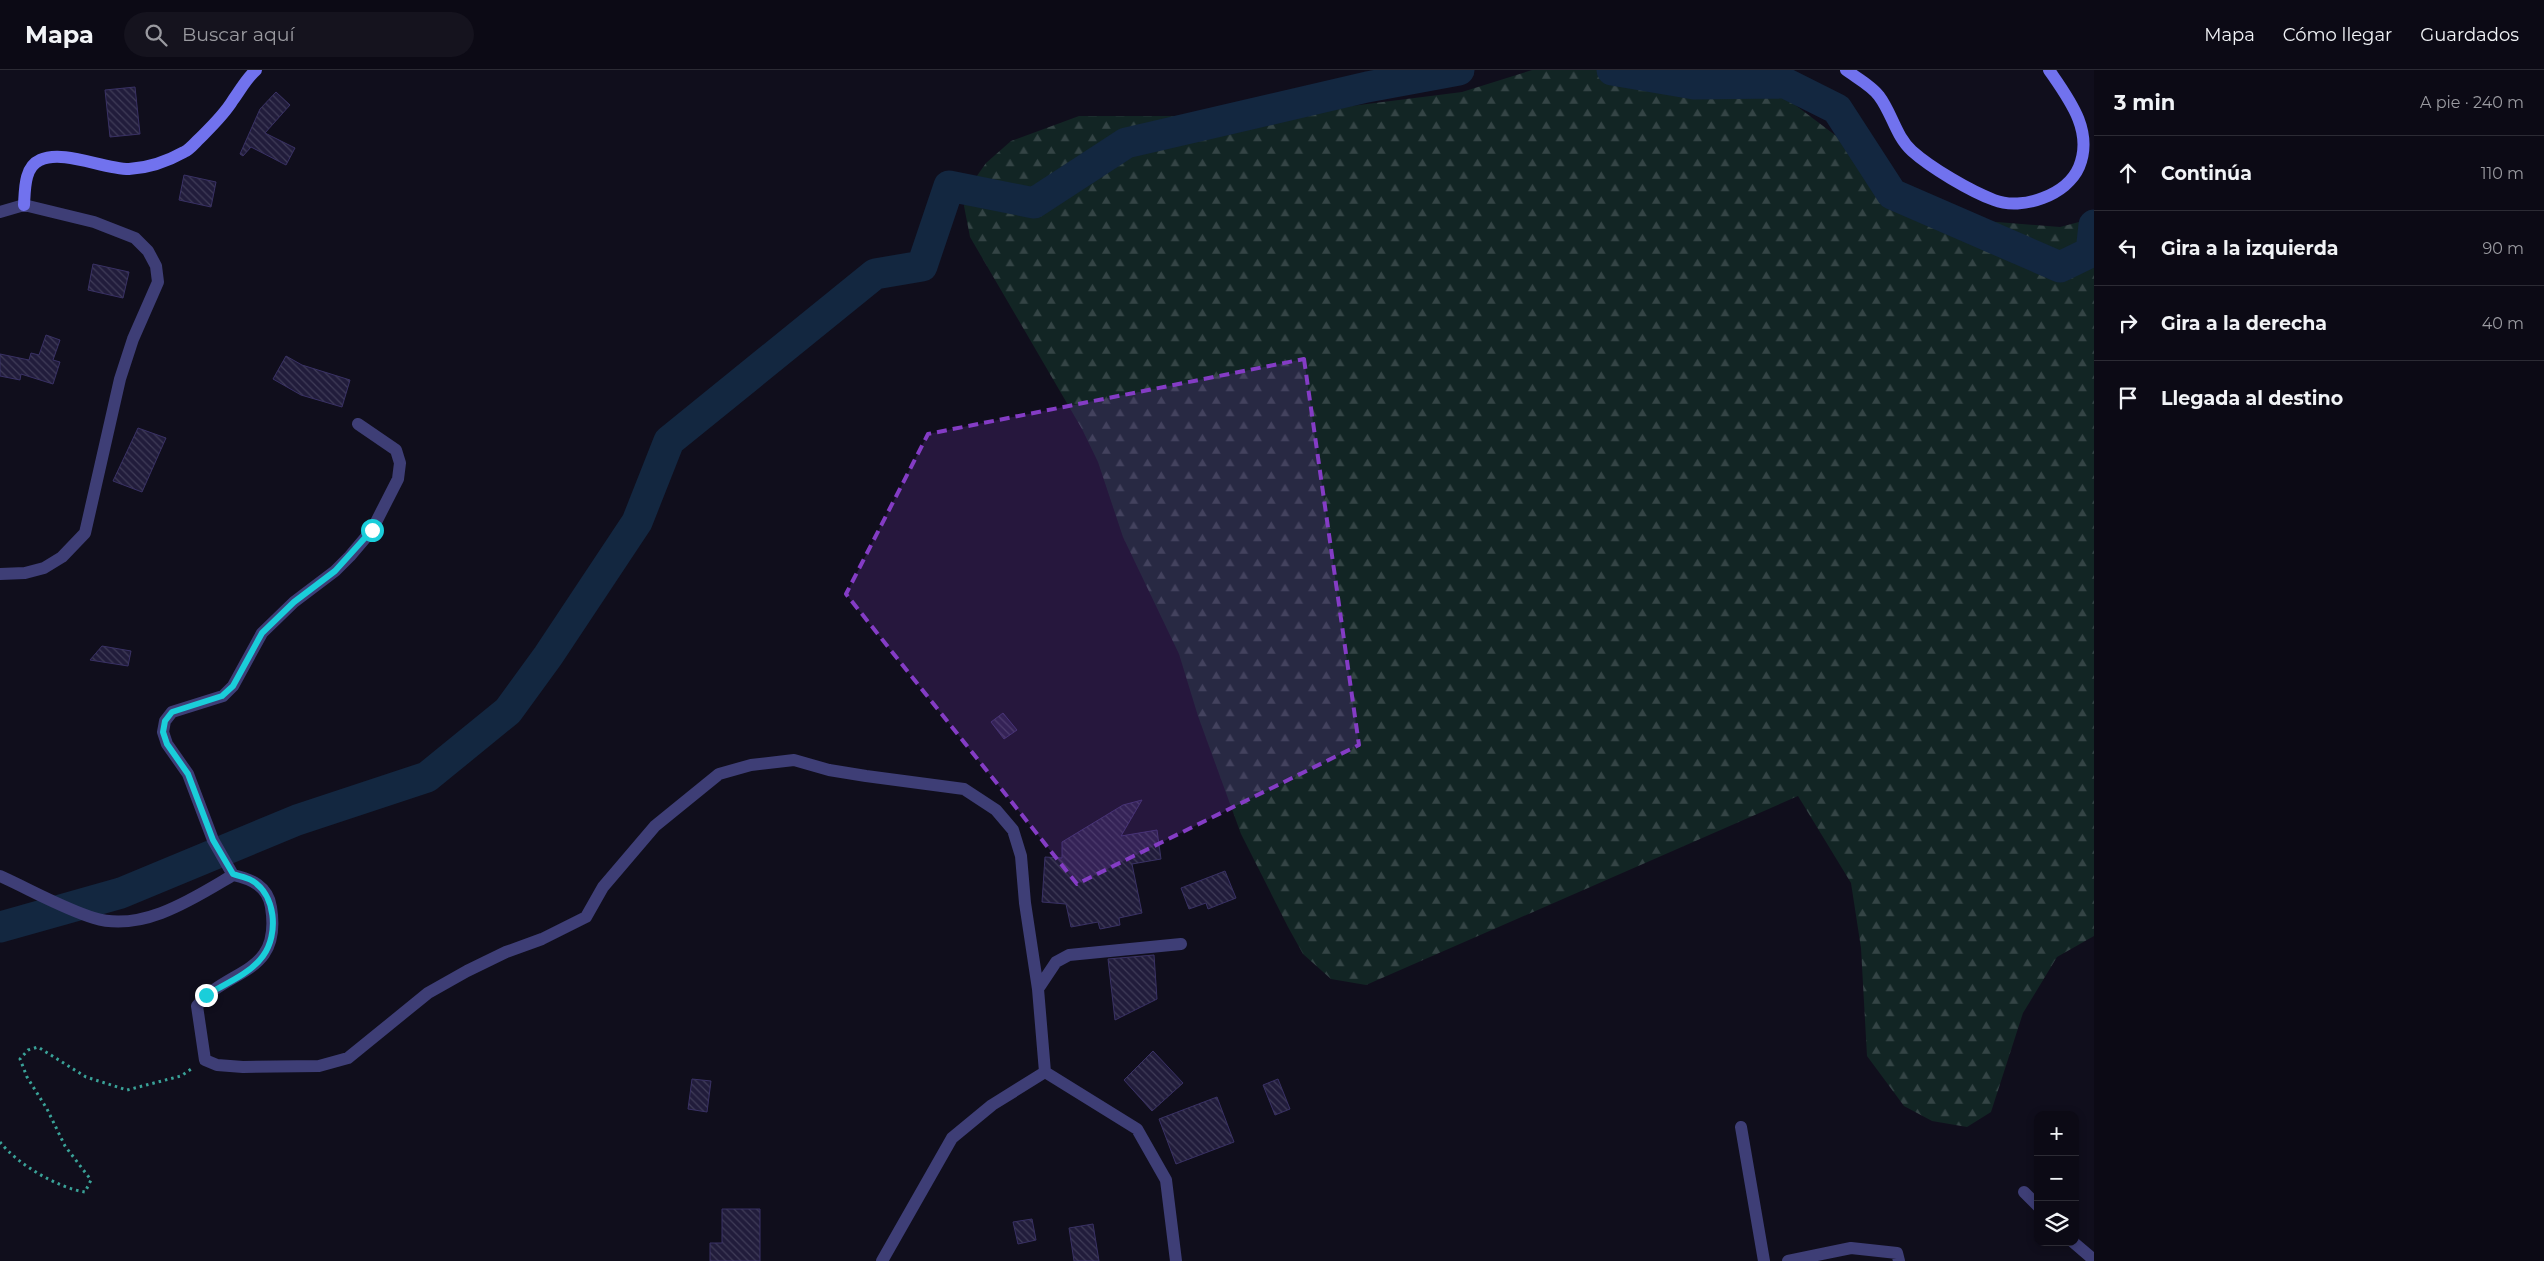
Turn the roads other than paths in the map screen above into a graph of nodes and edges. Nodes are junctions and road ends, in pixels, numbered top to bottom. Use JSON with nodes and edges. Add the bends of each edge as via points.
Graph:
{"nodes":[{"id":1,"x":256,"y":70,"type":"edge"},
{"id":2,"x":1846,"y":70,"type":"edge"},
{"id":3,"x":2049,"y":70,"type":"edge"},
{"id":4,"x":24,"y":205,"type":"junction"},
{"id":5,"x":0,"y":212,"type":"edge"},
{"id":6,"x":358,"y":424,"type":"dead end"},
{"id":7,"x":0,"y":574,"type":"edge"},
{"id":8,"x":233,"y":874,"type":"junction"},
{"id":9,"x":0,"y":876,"type":"edge"},
{"id":10,"x":1181,"y":944,"type":"dead end"},
{"id":11,"x":1038,"y":989,"type":"junction"},
{"id":12,"x":1045,"y":1072,"type":"junction"},
{"id":13,"x":1741,"y":1127,"type":"dead end"},
{"id":14,"x":2024,"y":1192,"type":"dead end"},
{"id":15,"x":2034,"y":1202,"type":"edge"},
{"id":16,"x":2078,"y":1246,"type":"edge"},
{"id":17,"x":2094,"y":1260,"type":"edge"},
{"id":18,"x":882,"y":1261,"type":"edge"},
{"id":19,"x":1176,"y":1261,"type":"edge"},
{"id":20,"x":1764,"y":1261,"type":"edge"},
{"id":21,"x":1788,"y":1261,"type":"edge"},
{"id":22,"x":1899,"y":1261,"type":"edge"}],
"edges":[{"from":1,"to":4,"type":"street","via":[[215,123],[186,152],[158,164],[130,169],[55,156],[38,160],[26,180]]},
{"from":2,"to":3,"type":"street","via":[[1878,94],[1899,135],[1911,150],[1933,167],[1996,201],[2028,203],[2052,195],[2064,186],[2078,169],[2085,150],[2083,126]]},
{"from":4,"to":5,"type":"street"},
{"from":4,"to":7,"type":"street","via":[[94,222],[136,238],[156,266],[158,282],[120,379],[85,533],[62,557],[44,568]]},
{"from":6,"to":8,"type":"street","via":[[396,450],[400,463],[398,479],[372,530],[335,571],[294,602],[262,633],[233,686],[222,696],[172,712],[165,721],[163,732],[167,744],[188,774],[213,840]]},
{"from":8,"to":9,"type":"street","via":[[182,904],[133,921],[95,919]]},
{"from":8,"to":11,"type":"street","via":[[251,879],[270,900],[272,938],[263,956],[245,973],[206,995],[197,1006],[204,1056],[217,1065],[319,1066],[348,1058],[428,994],[466,971],[586,917],[603,887],[655,826],[719,774],[751,765],[794,760],[829,770],[964,789],[996,810],[1013,830],[1021,856]]},
{"from":10,"to":11,"type":"street","via":[[1069,955],[1056,962]]},
{"from":11,"to":12,"type":"street"},
{"from":12,"to":18,"type":"street","via":[[992,1106],[952,1138]]},
{"from":12,"to":19,"type":"street","via":[[1138,1128],[1166,1180]]},
{"from":13,"to":20,"type":"street"},
{"from":14,"to":15,"type":"street"},
{"from":16,"to":17,"type":"street"},
{"from":21,"to":22,"type":"street","via":[[1851,1248],[1897,1253]]}]}
